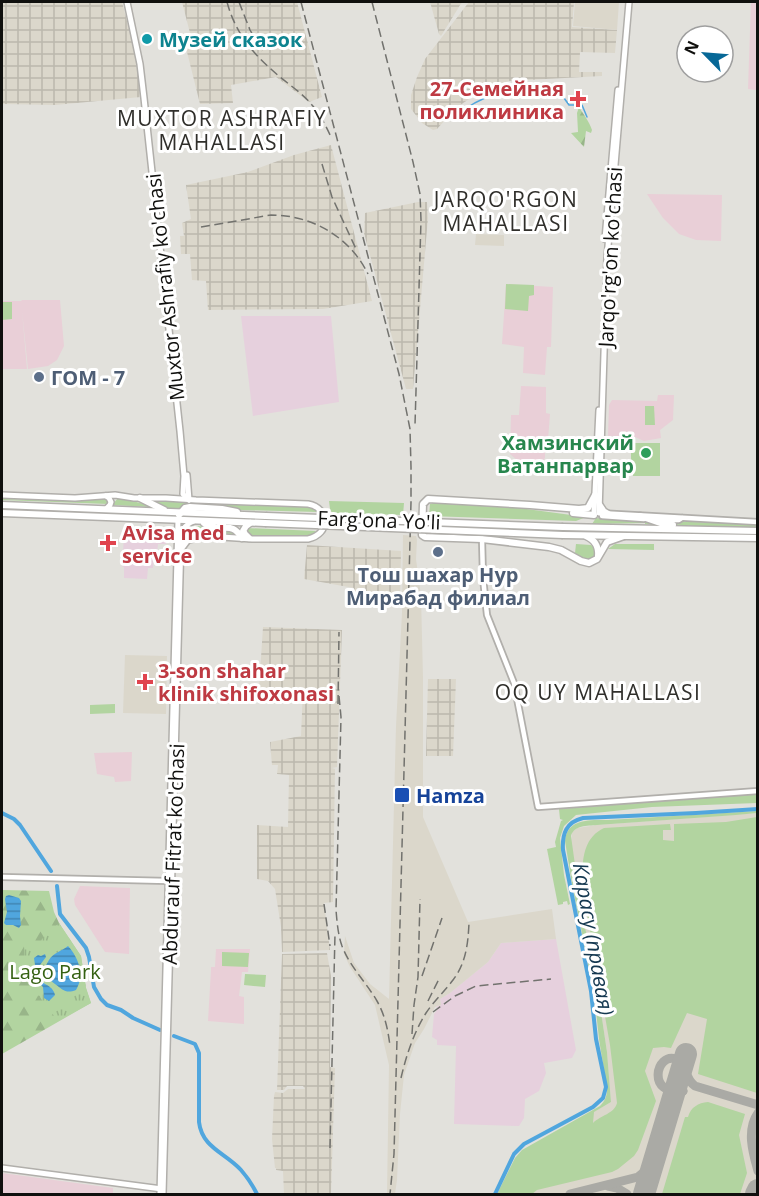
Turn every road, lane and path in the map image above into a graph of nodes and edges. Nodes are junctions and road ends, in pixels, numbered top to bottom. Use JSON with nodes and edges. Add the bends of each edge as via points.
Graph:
{"nodes":[{"id":1,"x":127,"y":2,"type":"edge"},
{"id":2,"x":628,"y":2,"type":"edge"},
{"id":3,"x":180,"y":431,"type":"junction"},
{"id":4,"x":183,"y":486,"type":"junction"},
{"id":5,"x":2,"y":495,"type":"edge"},
{"id":6,"x":595,"y":495,"type":"junction"},
{"id":7,"x":109,"y":498,"type":"junction"},
{"id":8,"x":140,"y":498,"type":"junction"},
{"id":9,"x":171,"y":498,"type":"junction"},
{"id":10,"x":189,"y":500,"type":"junction"},
{"id":11,"x":600,"y":503,"type":"junction"},
{"id":12,"x":2,"y":505,"type":"edge"},
{"id":13,"x":525,"y":505,"type":"junction"},
{"id":14,"x":201,"y":508,"type":"junction"},
{"id":15,"x":106,"y":509,"type":"junction"},
{"id":16,"x":579,"y":510,"type":"junction"},
{"id":17,"x":167,"y":512,"type":"junction"},
{"id":18,"x":2,"y":513,"type":"edge"},
{"id":19,"x":181,"y":513,"type":"junction"},
{"id":20,"x":596,"y":514,"type":"junction"},
{"id":21,"x":609,"y":514,"type":"junction"},
{"id":22,"x":252,"y":515,"type":"junction"},
{"id":23,"x":640,"y":516,"type":"junction"},
{"id":24,"x":682,"y":518,"type":"junction"},
{"id":25,"x":178,"y":520,"type":"junction"},
{"id":26,"x":650,"y":520,"type":"junction"},
{"id":27,"x":198,"y":521,"type":"junction"},
{"id":28,"x":758,"y":522,"type":"edge"},
{"id":29,"x":250,"y":523,"type":"junction"},
{"id":30,"x":580,"y":527,"type":"junction"},
{"id":31,"x":710,"y":530,"type":"junction"},
{"id":32,"x":758,"y":531,"type":"edge"},
{"id":33,"x":583,"y":535,"type":"junction"},
{"id":34,"x":624,"y":536,"type":"junction"},
{"id":35,"x":243,"y":538,"type":"junction"},
{"id":36,"x":758,"y":538,"type":"edge"},
{"id":37,"x":482,"y":539,"type":"junction"},
{"id":38,"x":181,"y":540,"type":"junction"},
{"id":39,"x":179,"y":548,"type":"junction"},
{"id":40,"x":597,"y":559,"type":"junction"},
{"id":41,"x":758,"y":791,"type":"edge"},
{"id":42,"x":2,"y":877,"type":"edge"},
{"id":43,"x":170,"y":882,"type":"junction"},
{"id":44,"x":2,"y":1168,"type":"edge"},
{"id":45,"x":162,"y":1192,"type":"edge"}],
"edges":[{"from":1,"to":3,"type":"main road","name":"Muxtor Ashrafiy ko'chasi","via":[[140,64]]},
{"from":2,"to":6,"type":"main road","name":"Jarqo'rg'on ko'chasi","via":[[603,258]]},
{"from":2,"to":11,"type":"main road","name":"Jarqo'rg'on ko'chasi","via":[[607,258]]},
{"from":3,"to":4,"type":"main road","name":"Muxtor Ashrafiy ko'chasi"},
{"from":3,"to":10,"type":"main road","name":"Muxtor Ashrafiy ko'chasi"},
{"from":4,"to":9,"type":"main road","via":[[180,494]]},
{"from":4,"to":10,"type":"main road","name":"Muxtor Ashrafiy ko'chasi","via":[[183,494]]},
{"from":5,"to":7,"type":"main road"},
{"from":6,"to":16,"type":"main road","via":[[588,508]]},
{"from":6,"to":20,"type":"main road","name":"Jarqo'rg'on ko'chasi"},
{"from":7,"to":8,"type":"main road"},
{"from":7,"to":15,"type":"main road","via":[[111,505]]},
{"from":8,"to":9,"type":"main road"},
{"from":8,"to":17,"type":"main road"},
{"from":9,"to":10,"type":"main road"},
{"from":10,"to":14,"type":"main road"},
{"from":10,"to":35,"type":"main road","via":[[308,504],[318,507],[324,516],[323,529],[314,538]]},
{"from":11,"to":20,"type":"main road","name":"Jarqo'rg'on ko'chasi"},
{"from":11,"to":21,"type":"main road"},
{"from":12,"to":15,"type":"main road","name":"Farg'ona Yo'li"},
{"from":13,"to":16,"type":"main road"},
{"from":13,"to":20,"type":"main road"},
{"from":13,"to":37,"type":"main road","via":[[430,501],[426,531],[430,537]]},
{"from":14,"to":19,"type":"main road","via":[[187,508]]},
{"from":14,"to":22,"type":"main road"},
{"from":15,"to":17,"type":"main road","name":"Farg'ona Yo'li"},
{"from":16,"to":20,"type":"main road"},
{"from":17,"to":19,"type":"main road","name":"Farg'ona Yo'li"},
{"from":18,"to":25,"type":"main road","name":"Farg'ona Yo'li"},
{"from":19,"to":22,"type":"main road","name":"Farg'ona Yo'li"},
{"from":19,"to":25,"type":"main road"},
{"from":20,"to":21,"type":"street"},
{"from":20,"to":26,"type":"street"},
{"from":20,"to":30,"type":"main road"},
{"from":21,"to":23,"type":"street"},
{"from":22,"to":30,"type":"main road","name":"Farg'ona Yo'li","bridge":true},
{"from":23,"to":24,"type":"street"},
{"from":23,"to":26,"type":"main road"},
{"from":24,"to":26,"type":"street"},
{"from":24,"to":28,"type":"street"},
{"from":25,"to":27,"type":"main road","name":"Farg'ona Yo'li"},
{"from":25,"to":39,"type":"main road","name":"Abdurauf Fitrat ko'chasi"},
{"from":26,"to":31,"type":"main road"},
{"from":27,"to":29,"type":"main road","name":"Farg'ona Yo'li"},
{"from":27,"to":35,"type":"main road","via":[[233,528]]},
{"from":27,"to":38,"type":"main road","via":[[185,526]]},
{"from":29,"to":33,"type":"main road","name":"Farg'ona Yo'li","bridge":true},
{"from":29,"to":35,"type":"main road"},
{"from":30,"to":31,"type":"main road","name":"Farg'ona Yo'li"},
{"from":31,"to":32,"type":"main road","name":"Farg'ona Yo'li"},
{"from":33,"to":34,"type":"main road","name":"Farg'ona Yo'li"},
{"from":33,"to":40,"type":"main road","via":[[597,545]]},
{"from":34,"to":36,"type":"main road","name":"Farg'ona Yo'li"},
{"from":34,"to":40,"type":"main road","via":[[607,542]]},
{"from":35,"to":38,"type":"main road","via":[[191,535]]},
{"from":35,"to":39,"type":"main road","via":[[192,539]]},
{"from":37,"to":40,"type":"main road","via":[[555,549],[587,563]]},
{"from":37,"to":41,"type":"street","via":[[487,615],[514,683],[538,807]]},
{"from":38,"to":39,"type":"main road"},
{"from":39,"to":43,"type":"main road","name":"Abdurauf Fitrat ko'chasi"},
{"from":42,"to":43,"type":"street"},
{"from":43,"to":45,"type":"main road","name":"Abdurauf Fitrat ko'chasi"},
{"from":44,"to":45,"type":"main road"}]}
